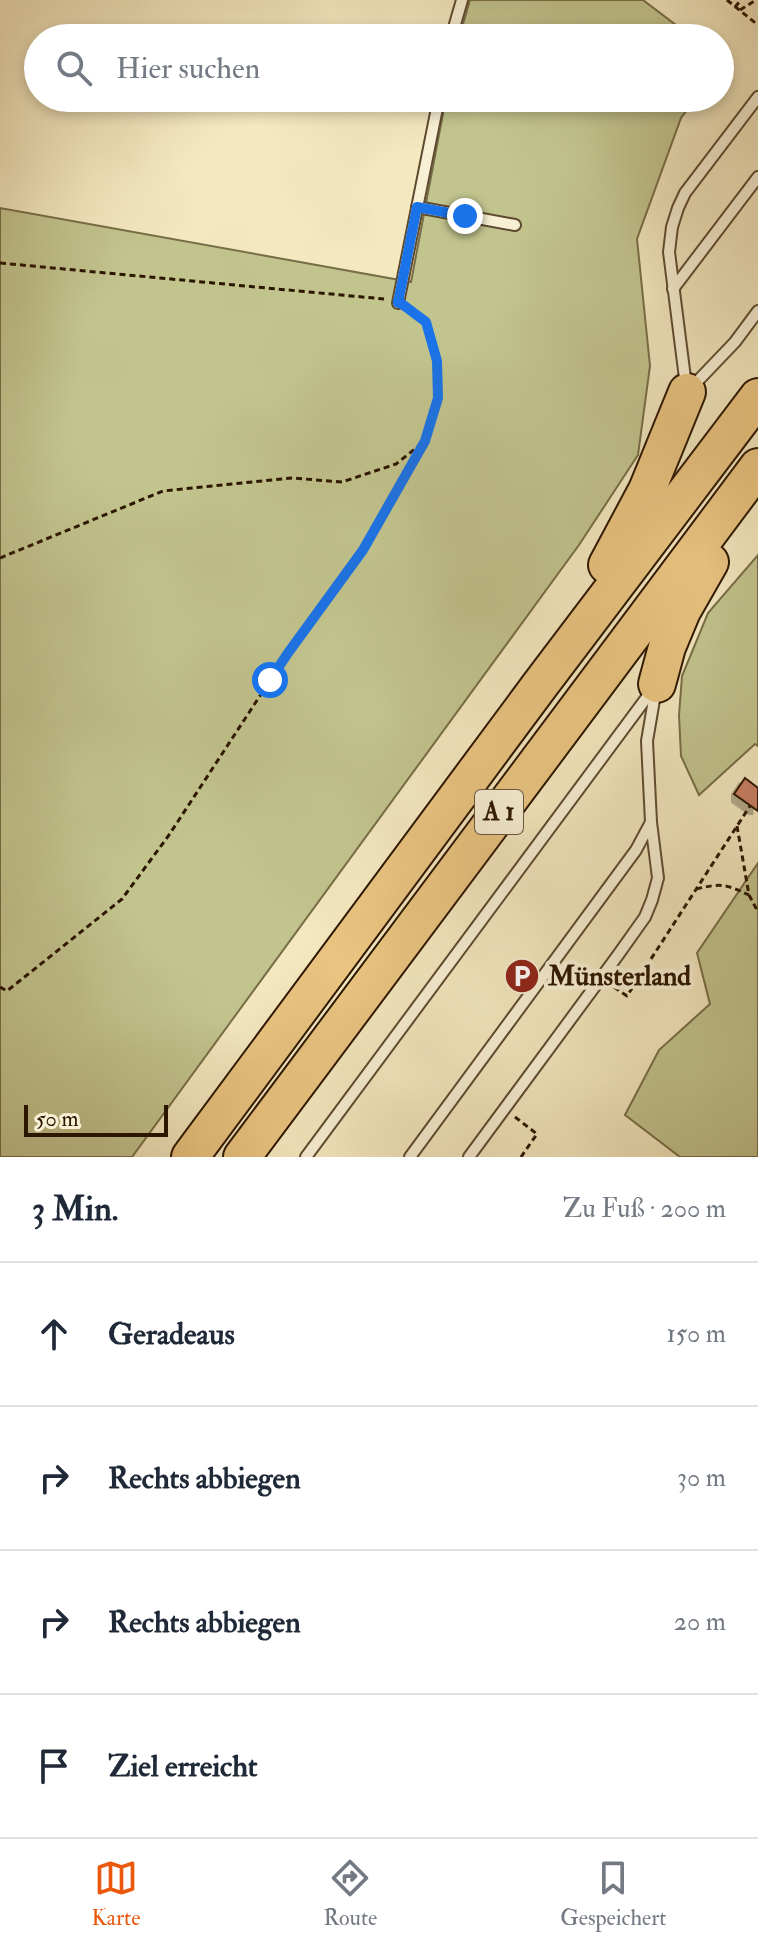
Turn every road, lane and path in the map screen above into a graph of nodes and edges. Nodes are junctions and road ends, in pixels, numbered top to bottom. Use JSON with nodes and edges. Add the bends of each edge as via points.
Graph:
{"nodes":[{"id":1,"x":462,"y":0,"type":"edge"},
{"id":2,"x":727,"y":0,"type":"edge"},
{"id":3,"x":741,"y":0,"type":"edge"},
{"id":4,"x":756,"y":0,"type":"edge"},
{"id":5,"x":735,"y":7,"type":"junction"},
{"id":6,"x":740,"y":10,"type":"junction"},
{"id":7,"x":455,"y":24,"type":"edge"},
{"id":8,"x":758,"y":25,"type":"edge"},
{"id":9,"x":758,"y":97,"type":"edge"},
{"id":10,"x":436,"y":112,"type":"edge"},
{"id":11,"x":758,"y":177,"type":"edge"},
{"id":12,"x":417,"y":207,"type":"junction"},
{"id":13,"x":515,"y":225,"type":"dead end"},
{"id":14,"x":0,"y":263,"type":"edge"},
{"id":15,"x":673,"y":289,"type":"junction"},
{"id":16,"x":398,"y":302,"type":"junction"},
{"id":17,"x":758,"y":311,"type":"edge"},
{"id":18,"x":687,"y":392,"type":"junction"},
{"id":19,"x":758,"y":397,"type":"edge"},
{"id":20,"x":425,"y":441,"type":"junction"},
{"id":21,"x":758,"y":467,"type":"edge"},
{"id":22,"x":758,"y":478,"type":"edge"},
{"id":23,"x":0,"y":558,"type":"edge"},
{"id":24,"x":657,"y":684,"type":"junction"},
{"id":25,"x":540,"y":685,"type":"junction"},
{"id":26,"x":750,"y":806,"type":"dead end"},
{"id":27,"x":651,"y":822,"type":"junction"},
{"id":28,"x":737,"y":826,"type":"junction"},
{"id":29,"x":696,"y":889,"type":"junction"},
{"id":30,"x":749,"y":895,"type":"junction"},
{"id":31,"x":758,"y":912,"type":"edge"},
{"id":32,"x":601,"y":978,"type":"junction"},
{"id":33,"x":0,"y":987,"type":"edge"},
{"id":34,"x":7,"y":991,"type":"junction"},
{"id":35,"x":0,"y":997,"type":"edge"},
{"id":36,"x":504,"y":1109,"type":"junction"},
{"id":37,"x":190,"y":1157,"type":"edge"},
{"id":38,"x":242,"y":1157,"type":"edge"},
{"id":39,"x":306,"y":1157,"type":"edge"},
{"id":40,"x":410,"y":1157,"type":"edge"},
{"id":41,"x":469,"y":1157,"type":"edge"},
{"id":42,"x":521,"y":1157,"type":"edge"}],
"edges":[{"from":1,"to":7,"type":"lane"},
{"from":2,"to":5,"type":"path"},
{"from":3,"to":5,"type":"path"},
{"from":4,"to":6,"type":"path"},
{"from":5,"to":6,"type":"path"},
{"from":6,"to":8,"type":"path"},
{"from":9,"to":15,"type":"lane","via":[[678,208],[669,252]]},
{"from":10,"to":12,"type":"lane"},
{"from":11,"to":15,"type":"lane"},
{"from":12,"to":13,"type":"lane"},
{"from":12,"to":16,"type":"lane"},
{"from":14,"to":16,"type":"path"},
{"from":15,"to":18,"type":"lane"},
{"from":16,"to":20,"type":"path","via":[[426,322],[437,361],[438,398]]},
{"from":17,"to":18,"type":"lane"},
{"from":18,"to":25,"type":"highway","via":[[631,522]]},
{"from":19,"to":25,"type":"highway","number":"A 1"},
{"from":20,"to":23,"type":"path","via":[[396,464],[342,482],[292,478],[163,491]]},
{"from":20,"to":34,"type":"path","via":[[363,550],[122,899]]},
{"from":21,"to":38,"type":"highway","number":"A 1"},
{"from":22,"to":24,"type":"highway","via":[[682,611]]},
{"from":24,"to":27,"type":"lane","via":[[647,741]]},
{"from":24,"to":39,"type":"lane"},
{"from":25,"to":37,"type":"highway","number":"A 1"},
{"from":26,"to":28,"type":"path"},
{"from":27,"to":32,"type":"lane","via":[[658,878],[652,900]]},
{"from":27,"to":40,"type":"lane","via":[[636,850]]},
{"from":28,"to":29,"type":"path"},
{"from":28,"to":30,"type":"path"},
{"from":29,"to":30,"type":"path","via":[[726,885]]},
{"from":29,"to":32,"type":"path","via":[[627,996]]},
{"from":30,"to":31,"type":"path"},
{"from":32,"to":36,"type":"lane"},
{"from":33,"to":34,"type":"path"},
{"from":34,"to":35,"type":"path"},
{"from":36,"to":41,"type":"lane"},
{"from":36,"to":42,"type":"path","via":[[537,1134]]}]}
